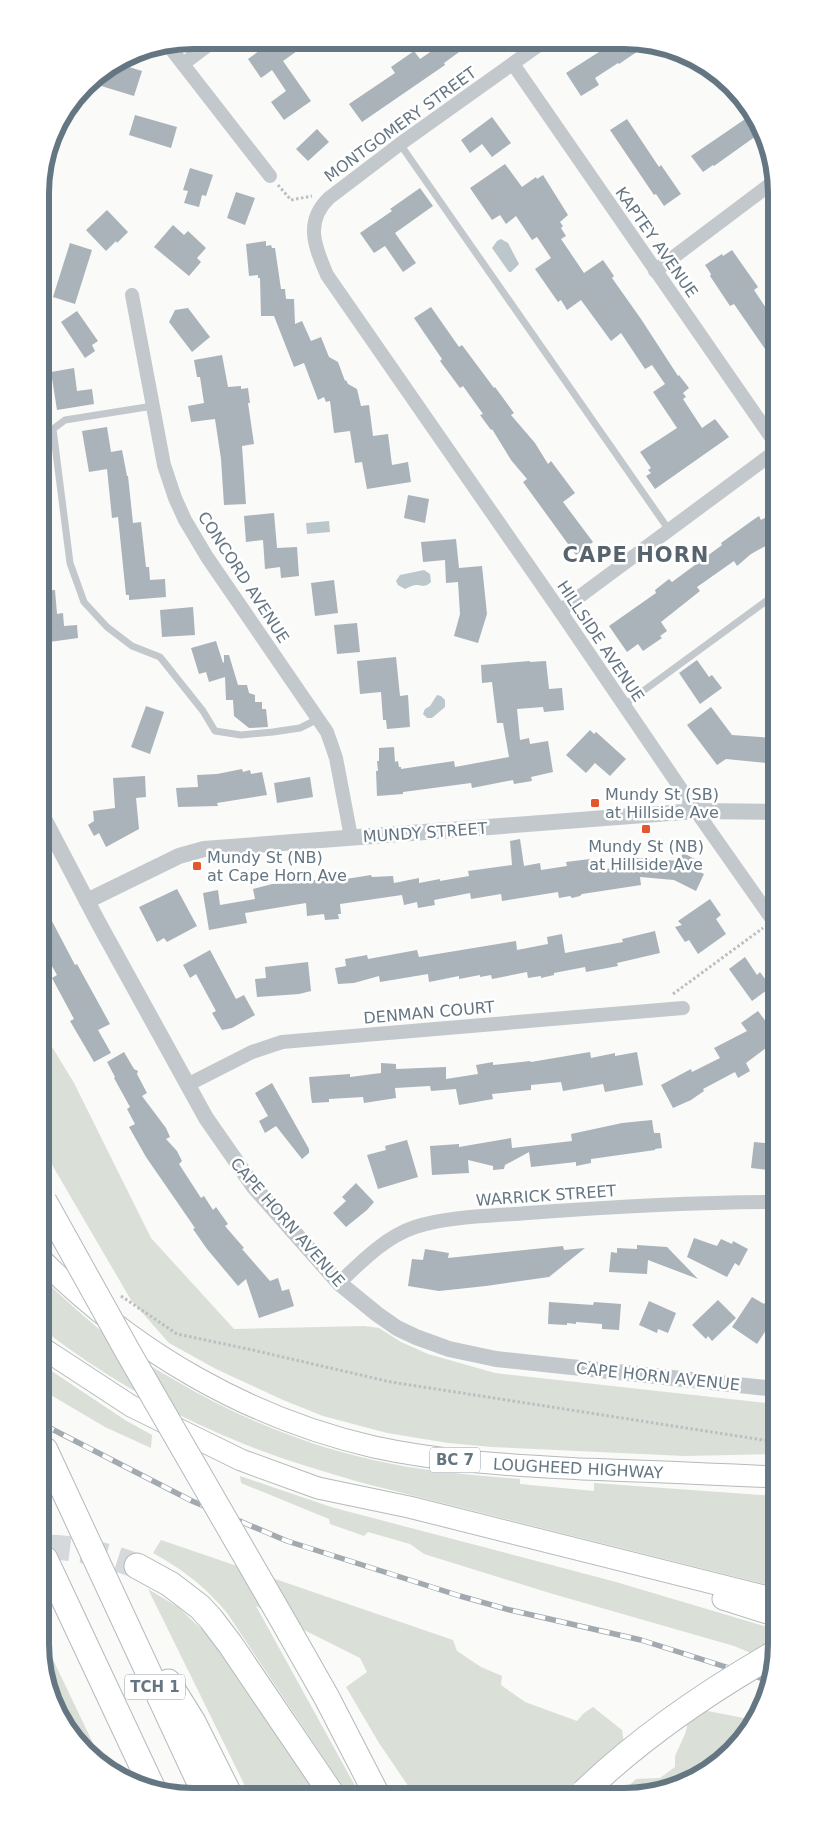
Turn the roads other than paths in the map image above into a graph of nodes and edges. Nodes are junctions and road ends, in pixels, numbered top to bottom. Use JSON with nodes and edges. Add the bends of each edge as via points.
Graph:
{"nodes":[{"id":1,"x":203,"y":49,"type":"edge"},
{"id":2,"x":529,"y":49,"type":"edge"},
{"id":3,"x":172,"y":50,"type":"edge"},
{"id":4,"x":511,"y":58,"type":"junction"},
{"id":5,"x":183,"y":64,"type":"junction"},
{"id":6,"x":400,"y":144,"type":"junction"},
{"id":7,"x":270,"y":176,"type":"road end"},
{"id":8,"x":768,"y":187,"type":"edge"},
{"id":9,"x":313,"y":225,"type":"joint"},
{"id":10,"x":655,"y":271,"type":"junction"},
{"id":11,"x":132,"y":295,"type":"dead end"},
{"id":12,"x":154,"y":406,"type":"junction"},
{"id":13,"x":768,"y":433,"type":"edge"},
{"id":14,"x":768,"y":457,"type":"edge"},
{"id":15,"x":669,"y":530,"type":"junction"},
{"id":16,"x":768,"y":600,"type":"edge"},
{"id":17,"x":560,"y":611,"type":"junction"},
{"id":18,"x":624,"y":704,"type":"junction"},
{"id":19,"x":318,"y":719,"type":"junction"},
{"id":20,"x":696,"y":811,"type":"junction"},
{"id":21,"x":768,"y":812,"type":"edge"},
{"id":22,"x":49,"y":828,"type":"edge"},
{"id":23,"x":351,"y":837,"type":"junction"},
{"id":24,"x":87,"y":901,"type":"junction"},
{"id":25,"x":768,"y":913,"type":"edge"},
{"id":26,"x":683,"y":1008,"type":"dead end"},
{"id":27,"x":187,"y":1085,"type":"junction"},
{"id":28,"x":768,"y":1202,"type":"edge"},
{"id":29,"x":49,"y":1209,"type":"edge"},
{"id":30,"x":49,"y":1267,"type":"edge"},
{"id":31,"x":339,"y":1283,"type":"junction"},
{"id":32,"x":49,"y":1352,"type":"edge"},
{"id":33,"x":768,"y":1388,"type":"edge"},
{"id":34,"x":49,"y":1460,"type":"edge"},
{"id":35,"x":768,"y":1477,"type":"edge"},
{"id":36,"x":581,"y":1550,"type":"junction"},
{"id":37,"x":136,"y":1566,"type":"tunnel mouth"},
{"id":38,"x":49,"y":1567,"type":"edge"},
{"id":39,"x":106,"y":1580,"type":"junction"},
{"id":40,"x":768,"y":1597,"type":"edge"},
{"id":41,"x":768,"y":1613,"type":"edge"},
{"id":42,"x":767,"y":1658,"type":"edge"},
{"id":43,"x":327,"y":1698,"type":"junction"},
{"id":44,"x":120,"y":1718,"type":"junction"},
{"id":45,"x":125,"y":1771,"type":"edge"},
{"id":46,"x":150,"y":1782,"type":"edge"},
{"id":47,"x":202,"y":1788,"type":"edge"},
{"id":48,"x":225,"y":1788,"type":"edge"},
{"id":49,"x":328,"y":1788,"type":"edge"},
{"id":50,"x":373,"y":1788,"type":"edge"},
{"id":51,"x":390,"y":1788,"type":"edge"},
{"id":52,"x":589,"y":1788,"type":"edge"}],
"edges":[{"from":1,"to":5,"type":"street"},
{"from":2,"to":4,"type":"street","name":"MONTGOMERY STREET"},
{"from":3,"to":5,"type":"street"},
{"from":4,"to":6,"type":"street","name":"MONTGOMERY STREET"},
{"from":4,"to":10,"type":"street","name":"KAPTEY AVENUE"},
{"from":5,"to":7,"type":"street"},
{"from":6,"to":9,"type":"street","name":"MONTGOMERY STREET","via":[[319,207]]},
{"from":6,"to":15,"type":"lane"},
{"from":8,"to":10,"type":"street"},
{"from":9,"to":17,"type":"street","name":"HILLSIDE AVENUE","via":[[317,253],[327,275]]},
{"from":10,"to":13,"type":"street","name":"KAPTEY AVENUE"},
{"from":11,"to":12,"type":"street","name":"CONCORD AVENUE"},
{"from":12,"to":19,"type":"street","name":"CONCORD AVENUE","via":[[168,481],[185,520]]},
{"from":12,"to":19,"type":"lane","via":[[65,420],[53,429],[70,563],[84,602],[132,646],[160,657],[215,731],[241,735],[273,732],[300,728]]},
{"from":14,"to":15,"type":"street"},
{"from":15,"to":17,"type":"street"},
{"from":16,"to":18,"type":"lane"},
{"from":17,"to":18,"type":"street","name":"HILLSIDE AVENUE"},
{"from":18,"to":20,"type":"street","name":"HILLSIDE AVENUE"},
{"from":19,"to":23,"type":"street","name":"CONCORD AVENUE","via":[[327,732],[336,758]]},
{"from":20,"to":21,"type":"street","name":"MUNDY STREET"},
{"from":20,"to":23,"type":"street","name":"MUNDY STREET"},
{"from":20,"to":25,"type":"street","name":"HILLSIDE AVENUE"},
{"from":22,"to":24,"type":"street","name":"CAPE HORN AVENUE"},
{"from":23,"to":24,"type":"street","name":"MUNDY STREET","via":[[193,851]]},
{"from":24,"to":27,"type":"street","name":"CAPE HORN AVENUE"},
{"from":26,"to":27,"type":"street","name":"DENMAN COURT","via":[[282,1042],[252,1052]]},
{"from":27,"to":31,"type":"street","name":"CAPE HORN AVENUE","via":[[238,1166]]},
{"from":28,"to":31,"type":"street","name":"WARRICK STREET","via":[[598,1208],[439,1221],[413,1227],[388,1240]]},
{"from":29,"to":43,"type":"highway","bridge":true},
{"from":30,"to":35,"type":"main road","name":"LOUGHEED HIGHWAY","number":"BC 7","via":[[116,1325],[178,1368],[231,1396],[316,1431],[374,1447],[466,1462]]},
{"from":31,"to":33,"type":"street","name":"CAPE HORN AVENUE","via":[[397,1328],[470,1355]]},
{"from":32,"to":36,"type":"main road","via":[[131,1406],[241,1460],[318,1488],[410,1507]]},
{"from":34,"to":39,"type":"highway","number":"TCH 1"},
{"from":36,"to":40,"type":"main road"},
{"from":36,"to":41,"type":"main road"},
{"from":37,"to":49,"type":"highway","via":[[170,1584],[211,1619]]},
{"from":38,"to":44,"type":"highway","number":"TCH 1"},
{"from":39,"to":47,"type":"highway","number":"TCH 1"},
{"from":39,"to":48,"type":"highway","via":[[193,1722]]},
{"from":42,"to":52,"type":"highway","bridge":true,"via":[[674,1717]]},
{"from":43,"to":50,"type":"highway"},
{"from":43,"to":51,"type":"highway"},
{"from":44,"to":45,"type":"highway"},
{"from":44,"to":46,"type":"highway","number":"TCH 1"}]}
